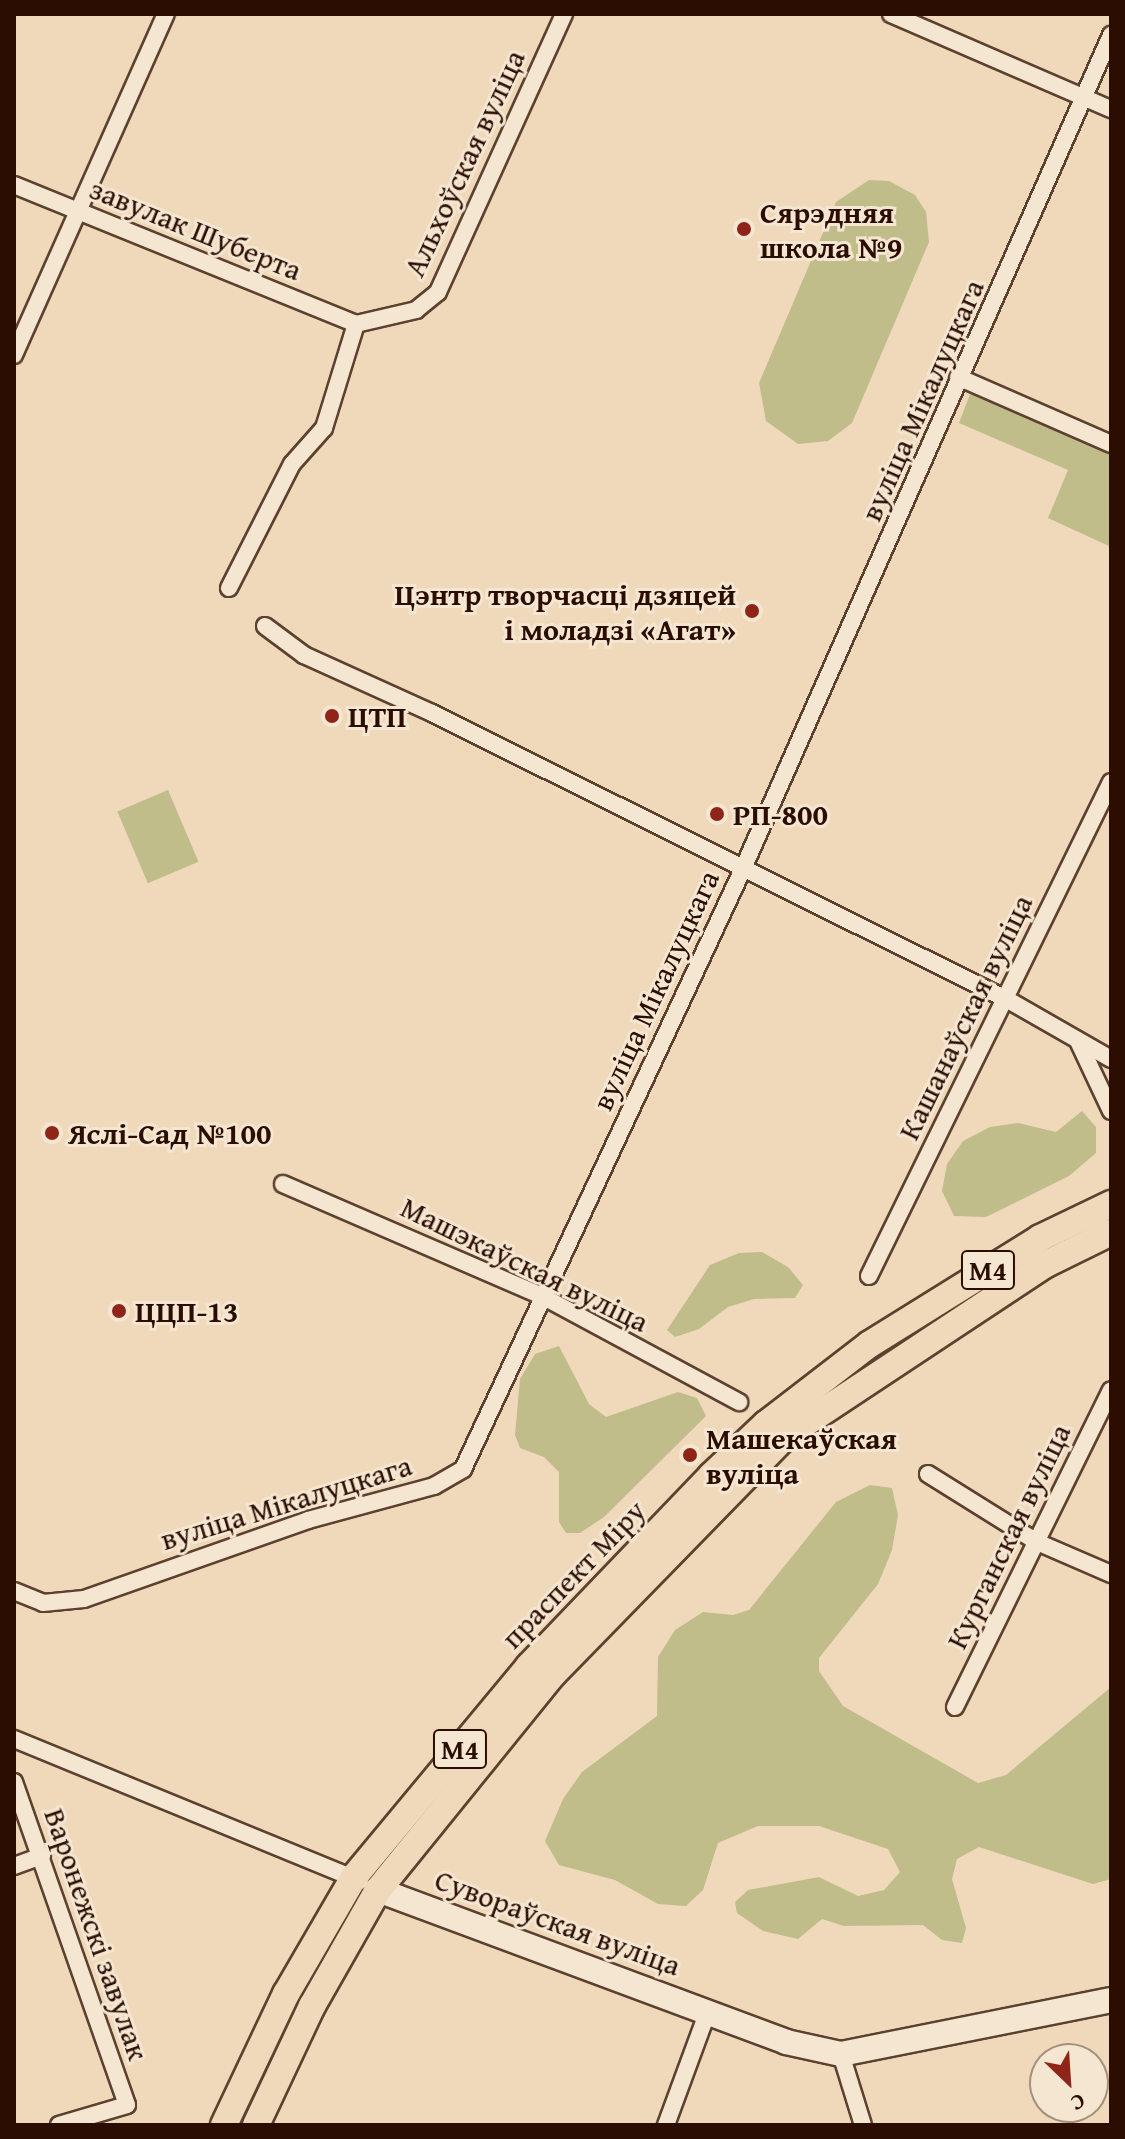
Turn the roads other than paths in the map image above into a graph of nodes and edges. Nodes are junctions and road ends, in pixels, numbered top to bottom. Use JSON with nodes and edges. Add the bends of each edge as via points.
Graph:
{"nodes":[{"id":1,"x":166,"y":14,"type":"edge"},
{"id":2,"x":564,"y":14,"type":"edge"},
{"id":3,"x":891,"y":14,"type":"edge"},
{"id":4,"x":1111,"y":35,"type":"edge"},
{"id":5,"x":1083,"y":97,"type":"junction"},
{"id":6,"x":1111,"y":109,"type":"edge"},
{"id":7,"x":14,"y":185,"type":"edge"},
{"id":8,"x":78,"y":211,"type":"junction"},
{"id":9,"x":356,"y":324,"type":"junction"},
{"id":10,"x":14,"y":355,"type":"edge"},
{"id":11,"x":958,"y":377,"type":"junction"},
{"id":12,"x":1111,"y":444,"type":"edge"},
{"id":13,"x":229,"y":588,"type":"dead end"},
{"id":14,"x":265,"y":626,"type":"dead end"},
{"id":15,"x":1111,"y":782,"type":"edge"},
{"id":16,"x":742,"y":871,"type":"junction"},
{"id":17,"x":1008,"y":1000,"type":"junction"},
{"id":18,"x":1079,"y":1043,"type":"junction"},
{"id":19,"x":1111,"y":1060,"type":"edge"},
{"id":20,"x":1099,"y":1078,"type":"junction"},
{"id":21,"x":1111,"y":1111,"type":"edge"},
{"id":22,"x":283,"y":1184,"type":"dead end"},
{"id":23,"x":1111,"y":1204,"type":"edge"},
{"id":24,"x":1111,"y":1232,"type":"edge"},
{"id":25,"x":869,"y":1276,"type":"dead end"},
{"id":26,"x":542,"y":1296,"type":"junction"},
{"id":27,"x":1111,"y":1390,"type":"edge"},
{"id":28,"x":739,"y":1402,"type":"dead end"},
{"id":29,"x":928,"y":1474,"type":"dead end"},
{"id":30,"x":1037,"y":1542,"type":"junction"},
{"id":31,"x":1111,"y":1574,"type":"edge"},
{"id":32,"x":14,"y":1591,"type":"edge"},
{"id":33,"x":955,"y":1707,"type":"dead end"},
{"id":34,"x":14,"y":1739,"type":"edge"},
{"id":35,"x":14,"y":1782,"type":"edge"},
{"id":36,"x":42,"y":1856,"type":"junction"},
{"id":37,"x":14,"y":1866,"type":"edge"},
{"id":38,"x":354,"y":1877,"type":"junction"},
{"id":39,"x":378,"y":1890,"type":"junction"},
{"id":40,"x":1105,"y":2002,"type":"edge"},
{"id":41,"x":708,"y":2011,"type":"junction"},
{"id":42,"x":841,"y":2054,"type":"junction"},
{"id":43,"x":59,"y":2125,"type":"edge"},
{"id":44,"x":224,"y":2125,"type":"edge"},
{"id":45,"x":256,"y":2125,"type":"edge"},
{"id":46,"x":666,"y":2125,"type":"edge"},
{"id":47,"x":863,"y":2125,"type":"edge"}],
"edges":[{"from":1,"to":8,"type":"street"},
{"from":2,"to":9,"type":"street","name":"Альхоўская вуліца","via":[[438,292],[416,310]]},
{"from":3,"to":5,"type":"street"},
{"from":4,"to":5,"type":"street","name":"вуліца Мікалуцкага"},
{"from":5,"to":6,"type":"street"},
{"from":5,"to":11,"type":"street","name":"вуліца Мікалуцкага","via":[[1029,229]]},
{"from":7,"to":8,"type":"street","name":"завулак Шуберта"},
{"from":8,"to":9,"type":"street","name":"завулак Шуберта"},
{"from":8,"to":10,"type":"street"},
{"from":9,"to":13,"type":"street","via":[[324,428],[292,464]]},
{"from":11,"to":12,"type":"street"},
{"from":11,"to":16,"type":"street","name":"вуліца Мікалуцкага"},
{"from":14,"to":16,"type":"street","via":[[304,655],[432,713]]},
{"from":15,"to":17,"type":"street","name":"Кашанаўская вуліца"},
{"from":16,"to":17,"type":"street"},
{"from":16,"to":26,"type":"street","name":"вуліца Мікалуцкага"},
{"from":17,"to":18,"type":"street"},
{"from":17,"to":25,"type":"street","name":"Кашанаўская вуліца"},
{"from":18,"to":19,"type":"street"},
{"from":18,"to":20,"type":"street"},
{"from":19,"to":20,"type":"street"},
{"from":20,"to":21,"type":"street"},
{"from":22,"to":26,"type":"street","name":"Машэкаўская вуліца"},
{"from":23,"to":38,"type":"main road","name":"праспект Міру","number":"М4","via":[[1040,1238],[870,1344],[766,1424],[529,1666]]},
{"from":24,"to":39,"type":"main road","name":"праспект Міру","number":"М4","via":[[1046,1264],[783,1438],[552,1675]]},
{"from":26,"to":28,"type":"street","name":"Машэкаўская вуліца"},
{"from":26,"to":32,"type":"street","name":"вуліца Мікалуцкага","via":[[463,1469],[434,1486],[308,1520],[63,1605]]},
{"from":27,"to":30,"type":"street","name":"Курганская вуліца"},
{"from":29,"to":30,"type":"street"},
{"from":30,"to":31,"type":"street"},
{"from":30,"to":33,"type":"street","name":"Курганская вуліца"},
{"from":34,"to":38,"type":"street","name":"Сувораўская вуліца"},
{"from":35,"to":36,"type":"street","name":"Варонежскі завулак"},
{"from":36,"to":37,"type":"street"},
{"from":36,"to":43,"type":"street","name":"Варонежскі завулак","via":[[127,2105]]},
{"from":38,"to":39,"type":"street","name":"Сувораўская вуліца"},
{"from":38,"to":44,"type":"main road","name":"праспект Міру","number":"М4","via":[[286,1994]]},
{"from":39,"to":41,"type":"main road","name":"Сувораўская вуліца"},
{"from":39,"to":45,"type":"main road","name":"праспект Міру","number":"М4","via":[[312,2006]]},
{"from":40,"to":42,"type":"main road","name":"Сувораўская вуліца"},
{"from":41,"to":42,"type":"main road","name":"Сувораўская вуліца","via":[[786,2042]]},
{"from":41,"to":46,"type":"street"},
{"from":42,"to":47,"type":"street"}]}
